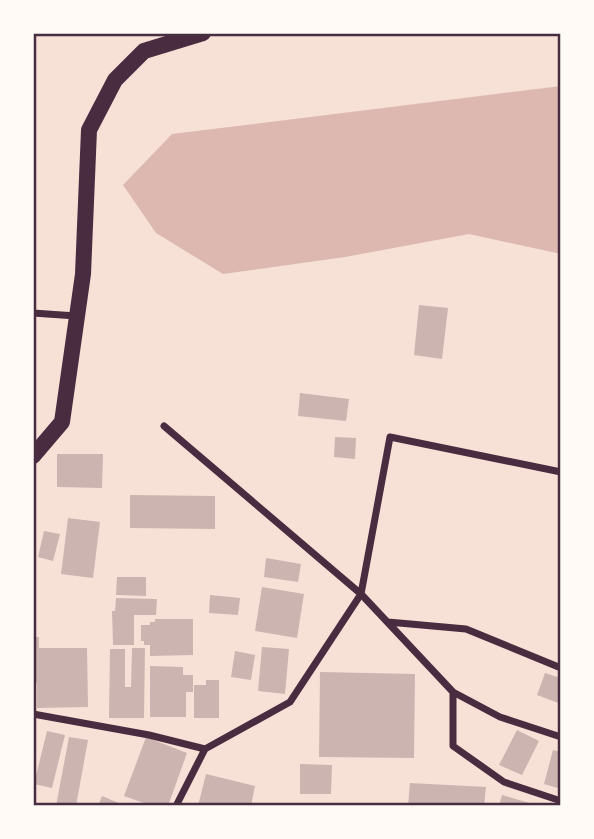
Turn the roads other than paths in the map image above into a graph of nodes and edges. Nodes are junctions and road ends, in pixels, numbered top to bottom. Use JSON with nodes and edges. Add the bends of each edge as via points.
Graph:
{"nodes":[{"id":1,"x":203,"y":33,"type":"edge"},
{"id":2,"x":33,"y":313,"type":"edge"},
{"id":3,"x":77,"y":316,"type":"junction"},
{"id":4,"x":164,"y":426,"type":"dead end"},
{"id":5,"x":33,"y":456,"type":"edge"},
{"id":6,"x":561,"y":472,"type":"edge"},
{"id":7,"x":361,"y":594,"type":"junction"},
{"id":8,"x":387,"y":621,"type":"junction"},
{"id":9,"x":561,"y":668,"type":"edge"},
{"id":10,"x":453,"y":692,"type":"junction"},
{"id":11,"x":33,"y":713,"type":"edge"},
{"id":12,"x":561,"y":737,"type":"edge"},
{"id":13,"x":205,"y":749,"type":"junction"},
{"id":14,"x":561,"y":802,"type":"edge"},
{"id":15,"x":176,"y":806,"type":"edge"}],
"edges":[{"from":1,"to":3,"type":"main road","via":[[145,51],[115,80],[89,130]]},
{"from":2,"to":3,"type":"street"},
{"from":3,"to":5,"type":"main road","via":[[62,422]]},
{"from":4,"to":7,"type":"street"},
{"from":6,"to":7,"type":"street","via":[[390,437]]},
{"from":7,"to":8,"type":"street"},
{"from":7,"to":13,"type":"street","via":[[290,702]]},
{"from":8,"to":9,"type":"street","via":[[466,629]]},
{"from":8,"to":10,"type":"street"},
{"from":10,"to":12,"type":"street","via":[[500,717]]},
{"from":10,"to":14,"type":"street","via":[[453,746],[504,782]]},
{"from":11,"to":13,"type":"street"},
{"from":13,"to":15,"type":"street"}]}
